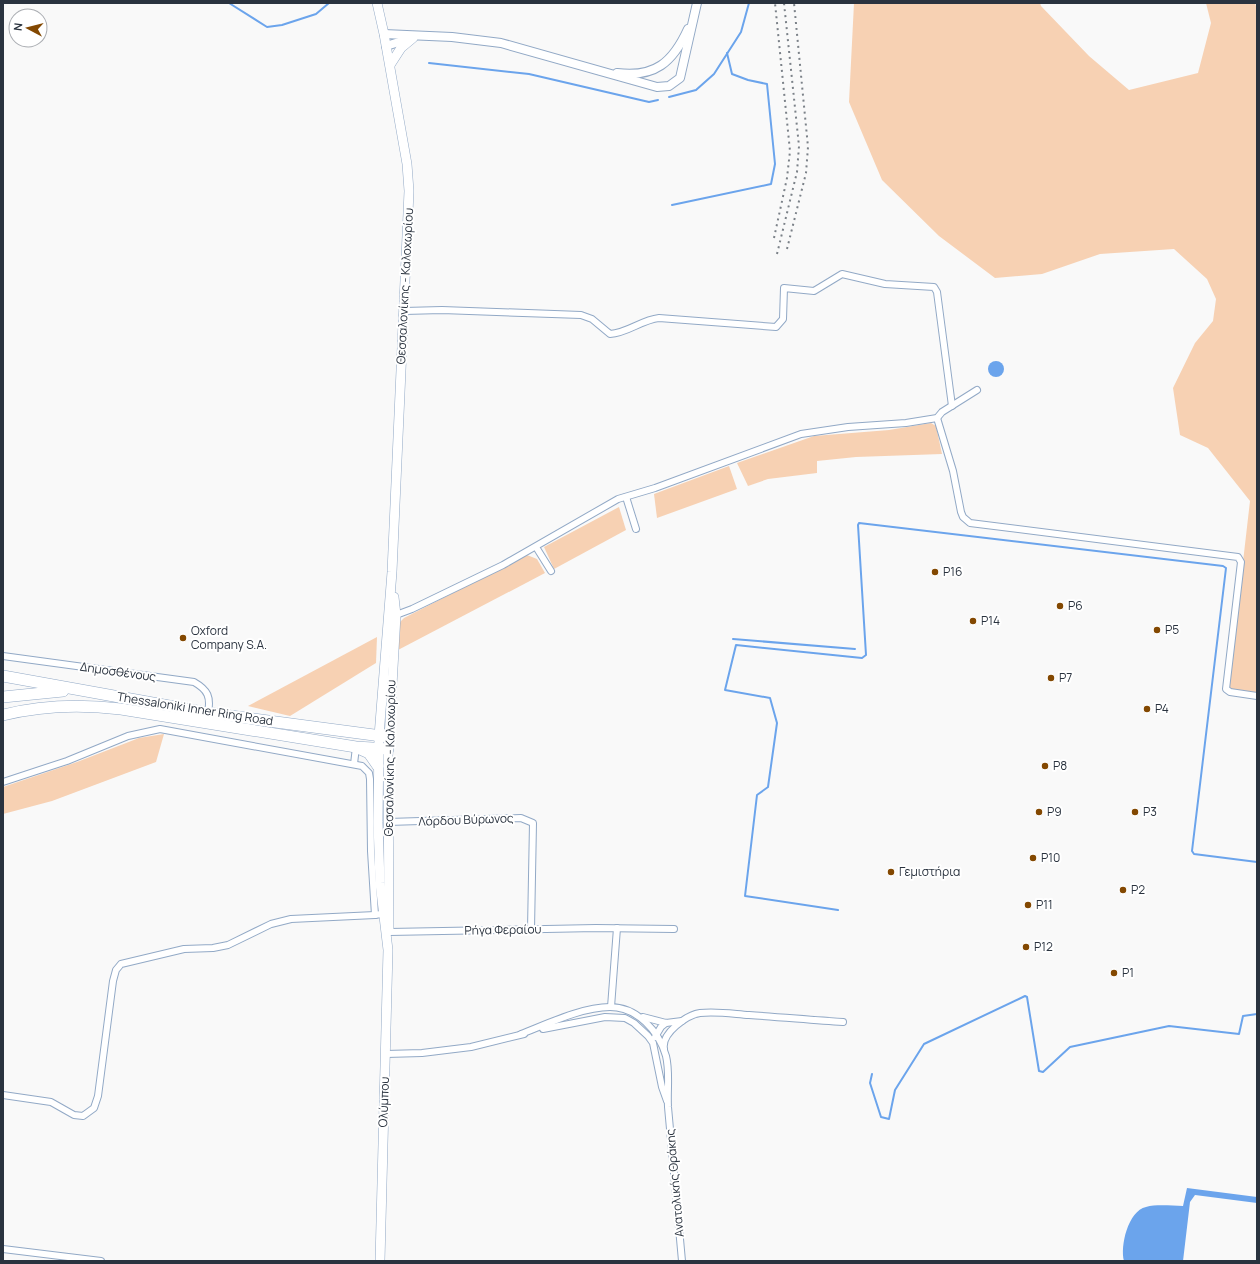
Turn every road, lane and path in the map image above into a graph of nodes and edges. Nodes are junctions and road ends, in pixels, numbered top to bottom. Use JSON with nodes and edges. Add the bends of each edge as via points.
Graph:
{"nodes":[{"id":1,"x":377,"y":3,"type":"edge"},
{"id":2,"x":697,"y":3,"type":"edge"},
{"id":3,"x":695,"y":14,"type":"junction"},
{"id":4,"x":384,"y":34,"type":"junction"},
{"id":5,"x":417,"y":37,"type":"junction"},
{"id":6,"x":386,"y":46,"type":"junction"},
{"id":7,"x":390,"y":65,"type":"junction"},
{"id":8,"x":603,"y":73,"type":"junction"},
{"id":9,"x":404,"y":311,"type":"junction"},
{"id":10,"x":977,"y":390,"type":"dead end"},
{"id":11,"x":952,"y":406,"type":"junction"},
{"id":12,"x":937,"y":418,"type":"junction"},
{"id":13,"x":626,"y":497,"type":"junction"},
{"id":14,"x":636,"y":529,"type":"dead end"},
{"id":15,"x":536,"y":547,"type":"junction"},
{"id":16,"x":551,"y":570,"type":"dead end"},
{"id":17,"x":392,"y":572,"type":"junction"},
{"id":18,"x":395,"y":619,"type":"junction"},
{"id":19,"x":3,"y":656,"type":"edge"},
{"id":20,"x":3,"y":676,"type":"edge"},
{"id":21,"x":90,"y":691,"type":"junction"},
{"id":22,"x":1257,"y":696,"type":"edge"},
{"id":23,"x":3,"y":697,"type":"edge"},
{"id":24,"x":208,"y":713,"type":"junction"},
{"id":25,"x":5,"y":715,"type":"edge"},
{"id":26,"x":384,"y":736,"type":"junction"},
{"id":27,"x":356,"y":747,"type":"junction"},
{"id":28,"x":384,"y":749,"type":"junction"},
{"id":29,"x":354,"y":764,"type":"junction"},
{"id":30,"x":378,"y":766,"type":"junction"},
{"id":31,"x":3,"y":782,"type":"edge"},
{"id":32,"x":388,"y":822,"type":"junction"},
{"id":33,"x":383,"y":914,"type":"junction"},
{"id":34,"x":617,"y":928,"type":"junction"},
{"id":35,"x":530,"y":929,"type":"junction"},
{"id":36,"x":674,"y":929,"type":"dead end"},
{"id":37,"x":389,"y":932,"type":"junction"},
{"id":38,"x":388,"y":943,"type":"junction"},
{"id":39,"x":611,"y":1007,"type":"junction"},
{"id":40,"x":637,"y":1015,"type":"junction"},
{"id":41,"x":684,"y":1021,"type":"junction"},
{"id":42,"x":843,"y":1022,"type":"dead end"},
{"id":43,"x":666,"y":1023,"type":"junction"},
{"id":44,"x":672,"y":1030,"type":"junction"},
{"id":45,"x":644,"y":1031,"type":"junction"},
{"id":46,"x":521,"y":1034,"type":"junction"},
{"id":47,"x":656,"y":1034,"type":"junction"},
{"id":48,"x":653,"y":1043,"type":"junction"},
{"id":49,"x":386,"y":1054,"type":"junction"},
{"id":50,"x":666,"y":1056,"type":"junction"},
{"id":51,"x":3,"y":1095,"type":"edge"},
{"id":52,"x":668,"y":1104,"type":"junction"},
{"id":53,"x":3,"y":1249,"type":"edge"},
{"id":54,"x":101,"y":1261,"type":"edge"},
{"id":55,"x":380,"y":1261,"type":"edge"},
{"id":56,"x":682,"y":1261,"type":"edge"}],
"edges":[{"from":1,"to":4,"type":"main road","name":"Θεσσαλονίκης - Καλοχωρίου"},
{"from":2,"to":3,"type":"street"},
{"from":3,"to":8,"type":"street","via":[[680,46],[655,70],[640,74]]},
{"from":3,"to":8,"type":"street","via":[[682,72],[673,84],[657,87]]},
{"from":4,"to":5,"type":"street"},
{"from":4,"to":6,"type":"main road","name":"Θεσσαλονίκης - Καλοχωρίου"},
{"from":5,"to":6,"type":"street"},
{"from":5,"to":7,"type":"main road","via":[[401,48]]},
{"from":5,"to":8,"type":"street","via":[[501,43]]},
{"from":6,"to":7,"type":"main road","name":"Θεσσαλονίκης - Καλοχωρίου"},
{"from":7,"to":9,"type":"main road","name":"Θεσσαλονίκης - Καλοχωρίου","via":[[407,164],[409,191]]},
{"from":9,"to":11,"type":"street","via":[[581,315],[610,334],[618,333],[648,319],[659,318],[776,327],[783,319],[784,288],[814,291],[842,274],[885,284],[934,287],[937,292]]},
{"from":9,"to":17,"type":"main road","name":"Θεσσαλονίκης - Καλοχωρίου"},
{"from":10,"to":11,"type":"street"},
{"from":11,"to":12,"type":"street"},
{"from":12,"to":13,"type":"street","via":[[801,434]]},
{"from":12,"to":22,"type":"street","via":[[953,471],[961,512],[970,523],[1238,557],[1241,562],[1226,689],[1230,692]]},
{"from":13,"to":14,"type":"street"},
{"from":13,"to":15,"type":"street","via":[[609,504]]},
{"from":15,"to":16,"type":"street"},
{"from":15,"to":18,"type":"street"},
{"from":17,"to":18,"type":"main road","name":"Θεσσαλονίκης - Καλοχωρίου"},
{"from":17,"to":26,"type":"main road","name":"Θεσσαλονίκης - Καλοχωρίου","via":[[385,659]]},
{"from":18,"to":26,"type":"main road","name":"Θεσσαλονίκης - Καλοχωρίου"},
{"from":19,"to":24,"type":"street","name":"Δημοσθένους","via":[[194,682],[206,690],[209,696]]},
{"from":20,"to":21,"type":"highway","name":"Thessaloniki Inner Ring Road"},
{"from":21,"to":23,"type":"highway"},
{"from":21,"to":24,"type":"highway","name":"Thessaloniki Inner Ring Road"},
{"from":24,"to":26,"type":"highway","name":"Thessaloniki Inner Ring Road"},
{"from":25,"to":27,"type":"highway","name":"Thessaloniki Inner Ring Road","via":[[36,708],[86,705]]},
{"from":26,"to":28,"type":"main road","name":"Θεσσαλονίκης - Καλοχωρίου"},
{"from":27,"to":28,"type":"highway","name":"Thessaloniki Inner Ring Road"},
{"from":27,"to":29,"type":"street"},
{"from":27,"to":30,"type":"highway","via":[[369,753]]},
{"from":28,"to":30,"type":"main road","name":"Θεσσαλονίκης - Καλοχωρίου"},
{"from":28,"to":32,"type":"main road","name":"Θεσσαλονίκης - Καλοχωρίου"},
{"from":29,"to":31,"type":"street","via":[[160,729],[128,736],[67,761]]},
{"from":29,"to":33,"type":"street","via":[[366,769],[370,779],[371,851]]},
{"from":30,"to":33,"type":"main road","name":"Θεσσαλονίκης - Καλοχωρίου"},
{"from":32,"to":33,"type":"main road","name":"Θεσσαλονίκης - Καλοχωρίου"},
{"from":32,"to":35,"type":"street","name":"Λόρδου Βύρωνος","via":[[522,818],[533,823]]},
{"from":33,"to":37,"type":"main road","name":"Θεσσαλονίκης - Καλοχωρίου"},
{"from":33,"to":38,"type":"main road"},
{"from":33,"to":51,"type":"street","via":[[291,919],[272,924],[228,945],[184,949],[121,964],[113,981],[98,1096],[94,1108],[83,1116],[74,1115],[51,1102]]},
{"from":34,"to":35,"type":"street","name":"Ρήγα Φεραίου"},
{"from":34,"to":36,"type":"street","name":"Ρήγα Φεραίου"},
{"from":34,"to":39,"type":"street"},
{"from":35,"to":37,"type":"street","name":"Ρήγα Φεραίου"},
{"from":37,"to":38,"type":"main road","name":"Θεσσαλονίκης - Καλοχωρίου"},
{"from":38,"to":49,"type":"main road","name":"Ολύμπου"},
{"from":39,"to":40,"type":"street","name":"Ανατολικής Θράκης"},
{"from":39,"to":46,"type":"street","name":"Ανατολικής Θράκης","via":[[592,1009]]},
{"from":40,"to":43,"type":"street"},
{"from":40,"to":47,"type":"street","name":"Ανατολικής Θράκης"},
{"from":41,"to":42,"type":"street","via":[[700,1013],[710,1013]]},
{"from":41,"to":43,"type":"street"},
{"from":41,"to":44,"type":"street"},
{"from":43,"to":47,"type":"street"},
{"from":44,"to":47,"type":"street"},
{"from":44,"to":50,"type":"street","via":[[664,1039]]},
{"from":45,"to":46,"type":"street","name":"Ανατολικής Θράκης","via":[[625,1018],[606,1018]]},
{"from":45,"to":47,"type":"street"},
{"from":45,"to":48,"type":"street","name":"Ανατολικής Θράκης"},
{"from":46,"to":49,"type":"street","name":"Ανατολικής Θράκης","via":[[471,1047]]},
{"from":47,"to":48,"type":"street"},
{"from":47,"to":50,"type":"street","name":"Ανατολικής Θράκης"},
{"from":48,"to":52,"type":"street","name":"Ανατολικής Θράκης"},
{"from":49,"to":55,"type":"main road","name":"Ολύμπου"},
{"from":50,"to":52,"type":"street","name":"Ανατολικής Θράκης"},
{"from":52,"to":56,"type":"street","name":"Ανατολικής Θράκης"},
{"from":53,"to":54,"type":"street"}]}
